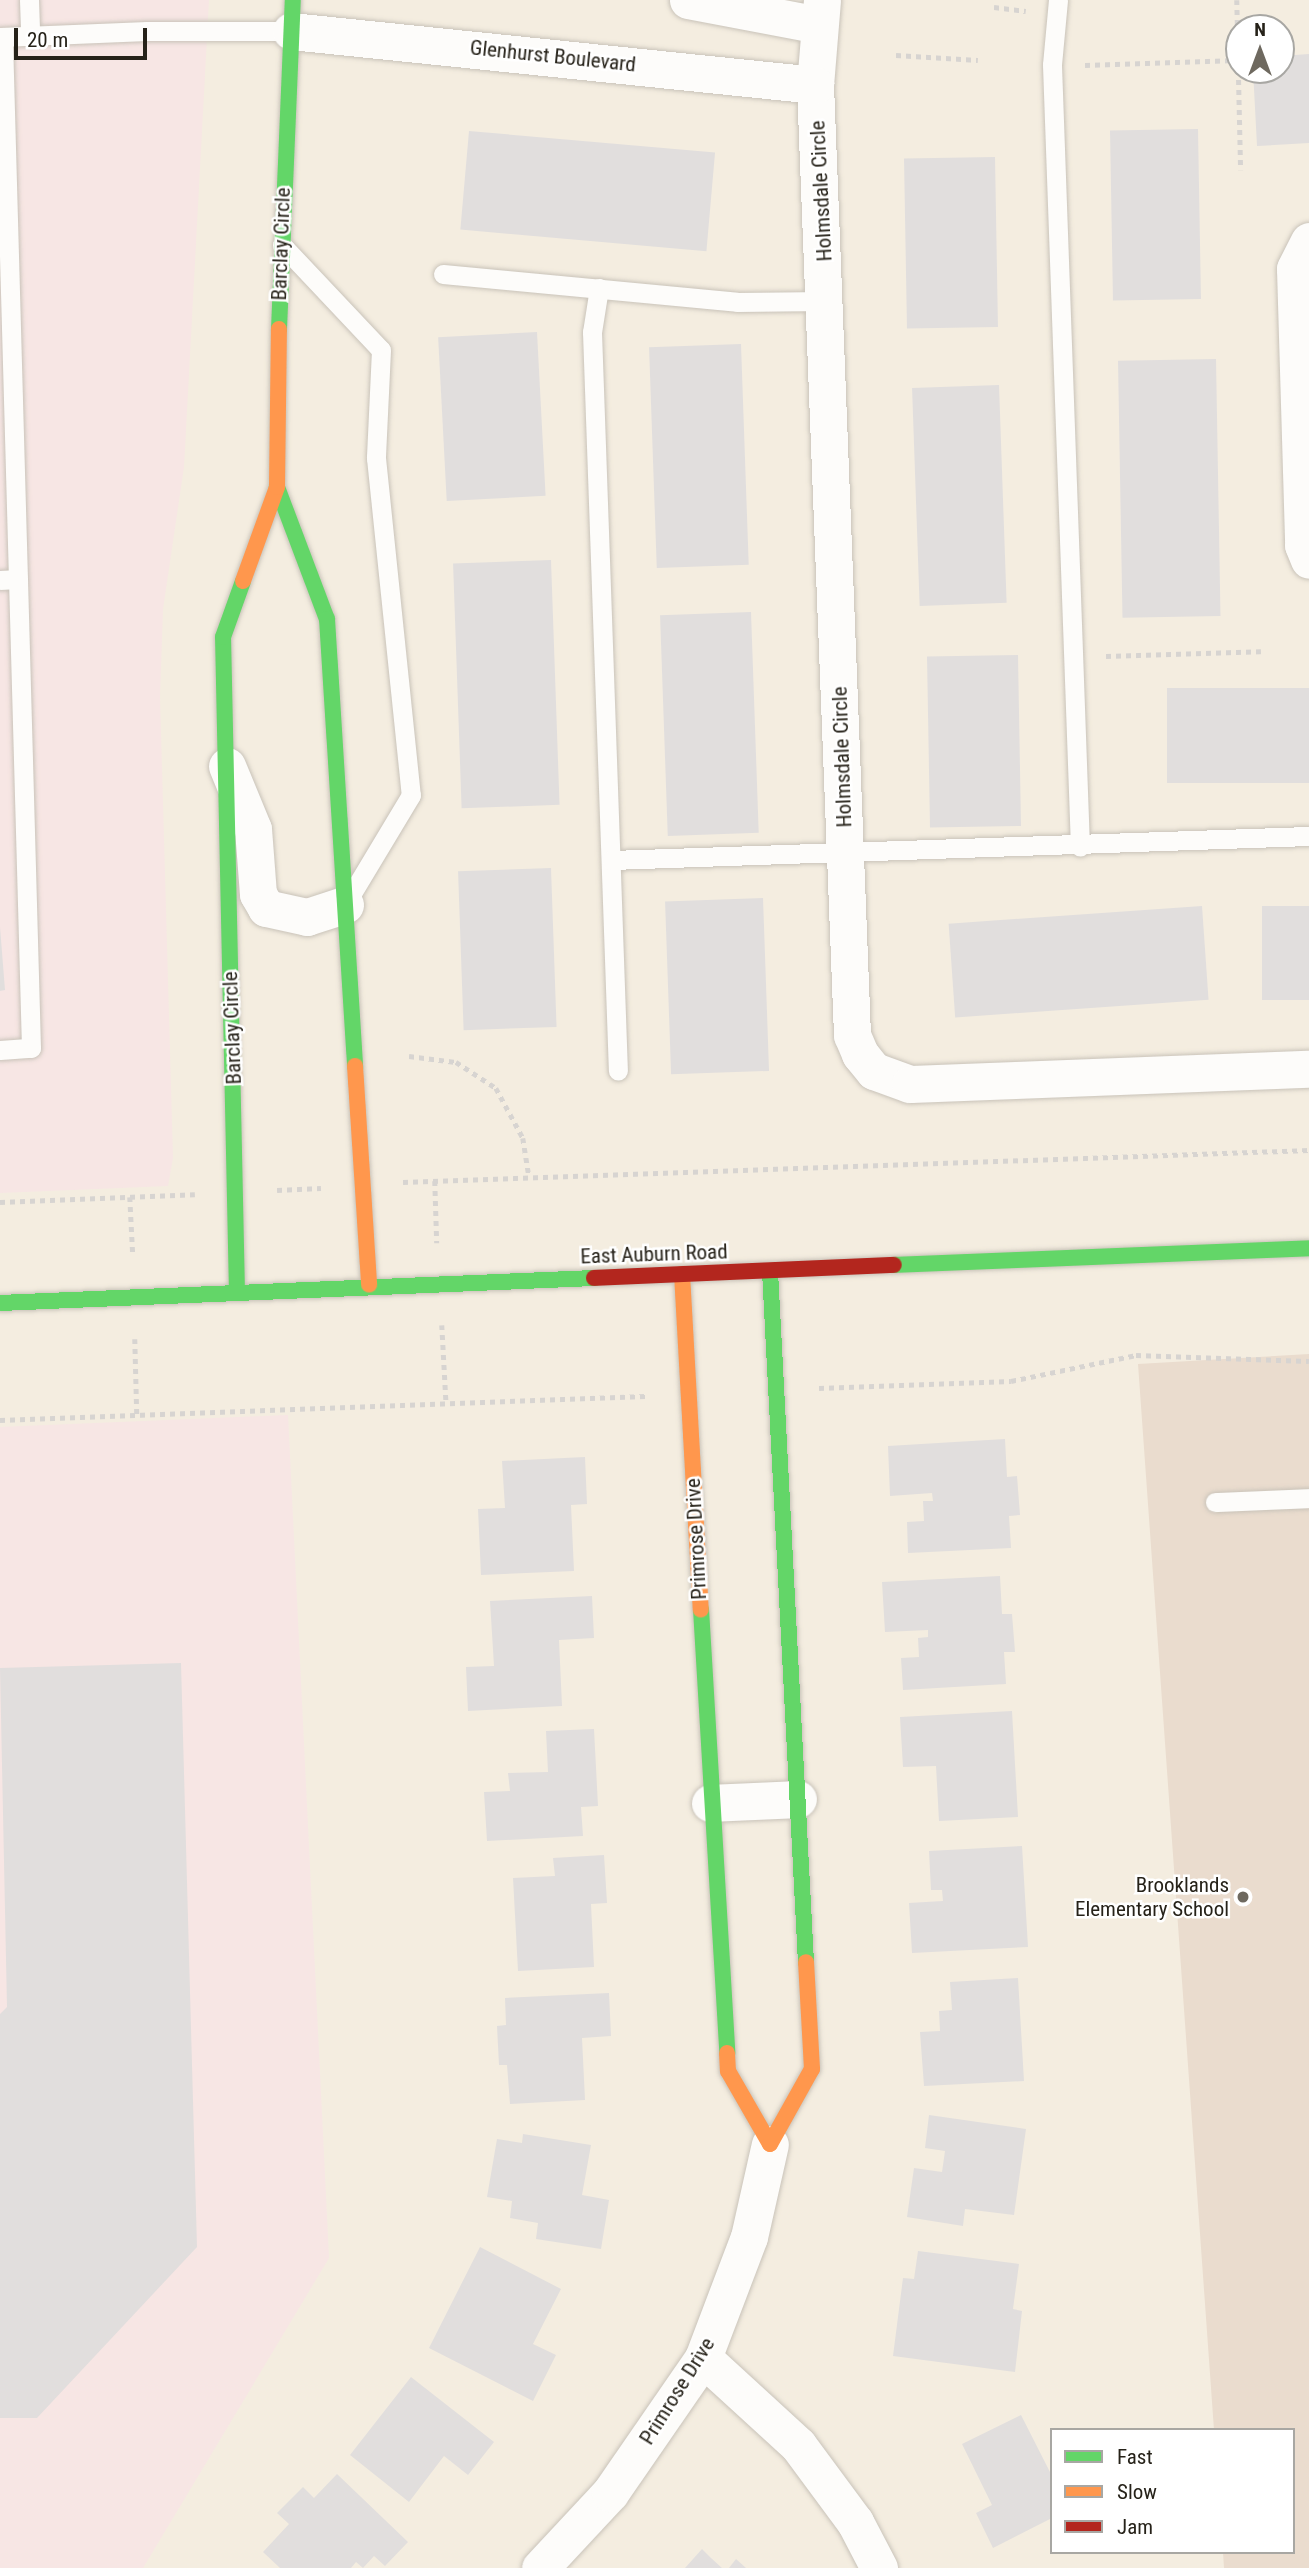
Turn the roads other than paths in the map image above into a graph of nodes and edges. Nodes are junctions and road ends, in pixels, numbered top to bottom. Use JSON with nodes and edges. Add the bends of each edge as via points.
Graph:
{"nodes":[{"id":1,"x":29,"y":0,"type":"edge"},
{"id":2,"x":688,"y":0,"type":"edge"},
{"id":3,"x":1058,"y":0,"type":"edge"},
{"id":4,"x":820,"y":12,"type":"edge"},
{"id":5,"x":292,"y":16,"type":"edge"},
{"id":6,"x":30,"y":36,"type":"junction"},
{"id":7,"x":1,"y":37,"type":"edge"},
{"id":8,"x":815,"y":85,"type":"junction"},
{"id":9,"x":279,"y":242,"type":"junction"},
{"id":10,"x":1309,"y":242,"type":"edge"},
{"id":11,"x":443,"y":274,"type":"dead end"},
{"id":12,"x":599,"y":288,"type":"junction"},
{"id":13,"x":826,"y":300,"type":"junction"},
{"id":14,"x":277,"y":488,"type":"junction"},
{"id":15,"x":1309,"y":560,"type":"edge"},
{"id":16,"x":9,"y":580,"type":"edge"},
{"id":17,"x":225,"y":762,"type":"junction"},
{"id":18,"x":1309,"y":836,"type":"edge"},
{"id":19,"x":1080,"y":846,"type":"junction"},
{"id":20,"x":845,"y":854,"type":"junction"},
{"id":21,"x":611,"y":860,"type":"junction"},
{"id":22,"x":345,"y":905,"type":"junction"},
{"id":23,"x":0,"y":1050,"type":"edge"},
{"id":24,"x":1309,"y":1069,"type":"edge"},
{"id":25,"x":618,"y":1071,"type":"dead end"},
{"id":26,"x":1309,"y":1248,"type":"edge"},
{"id":27,"x":770,"y":1271,"type":"junction"},
{"id":28,"x":682,"y":1274,"type":"junction"},
{"id":29,"x":369,"y":1285,"type":"junction"},
{"id":30,"x":237,"y":1293,"type":"junction"},
{"id":31,"x":0,"y":1303,"type":"edge"},
{"id":32,"x":1309,"y":1498,"type":"edge"},
{"id":33,"x":1214,"y":1502,"type":"dead end"},
{"id":34,"x":798,"y":1799,"type":"junction"},
{"id":35,"x":710,"y":1804,"type":"junction"},
{"id":36,"x":770,"y":2144,"type":"junction"},
{"id":37,"x":703,"y":2358,"type":"junction"},
{"id":38,"x":540,"y":2568,"type":"edge"},
{"id":39,"x":879,"y":2568,"type":"edge"}],
"edges":[{"from":1,"to":6,"type":"lane"},
{"from":2,"to":4,"type":"street"},
{"from":3,"to":19,"type":"lane","via":[[1053,79]]},
{"from":4,"to":8,"type":"street","name":"Holmsdale Circle"},
{"from":5,"to":6,"type":"lane"},
{"from":5,"to":8,"type":"street","name":"Glenhurst Boulevard"},
{"from":5,"to":9,"type":"street","name":"Barclay Circle"},
{"from":6,"to":7,"type":"lane"},
{"from":7,"to":16,"type":"lane"},
{"from":8,"to":13,"type":"street","name":"Holmsdale Circle"},
{"from":9,"to":14,"type":"street","name":"Barclay Circle"},
{"from":9,"to":22,"type":"lane","via":[[381,349],[376,458],[411,795]]},
{"from":10,"to":15,"type":"street","via":[[1295,269],[1303,545]]},
{"from":11,"to":12,"type":"lane"},
{"from":12,"to":13,"type":"lane","via":[[737,302]]},
{"from":12,"to":21,"type":"lane","via":[[592,332]]},
{"from":13,"to":20,"type":"street","name":"Holmsdale Circle"},
{"from":14,"to":17,"type":"street","name":"Barclay Circle","via":[[223,637]]},
{"from":14,"to":22,"type":"street","name":"Barclay Circle","via":[[327,619]]},
{"from":16,"to":23,"type":"lane","via":[[31,1048]]},
{"from":17,"to":22,"type":"street","name":"Barclay Circle","via":[[253,830],[258,894],[266,908],[307,917]]},
{"from":17,"to":30,"type":"street","name":"Barclay Circle"},
{"from":18,"to":19,"type":"lane"},
{"from":19,"to":20,"type":"lane"},
{"from":20,"to":21,"type":"lane"},
{"from":20,"to":24,"type":"street","name":"Holmsdale Circle","via":[[852,1035],[874,1071],[910,1084]]},
{"from":21,"to":25,"type":"lane"},
{"from":22,"to":29,"type":"street","name":"Barclay Circle"},
{"from":26,"to":27,"type":"street","name":"East Auburn Road"},
{"from":27,"to":28,"type":"street","name":"East Auburn Road"},
{"from":27,"to":34,"type":"street","name":"Primrose Drive"},
{"from":28,"to":29,"type":"street","name":"East Auburn Road"},
{"from":28,"to":35,"type":"street","name":"Primrose Drive"},
{"from":29,"to":30,"type":"street","name":"East Auburn Road"},
{"from":30,"to":31,"type":"street","name":"East Auburn Road"},
{"from":32,"to":33,"type":"lane"},
{"from":34,"to":35,"type":"street"},
{"from":34,"to":36,"type":"street","name":"Primrose Drive","via":[[812,2069]]},
{"from":35,"to":36,"type":"street","name":"Primrose Drive","via":[[728,2071]]},
{"from":36,"to":37,"type":"street","name":"Primrose Drive","via":[[749,2238]]},
{"from":37,"to":38,"type":"street","name":"Primrose Drive","via":[[610,2493]]},
{"from":37,"to":39,"type":"street","via":[[798,2445],[855,2522]]}]}
